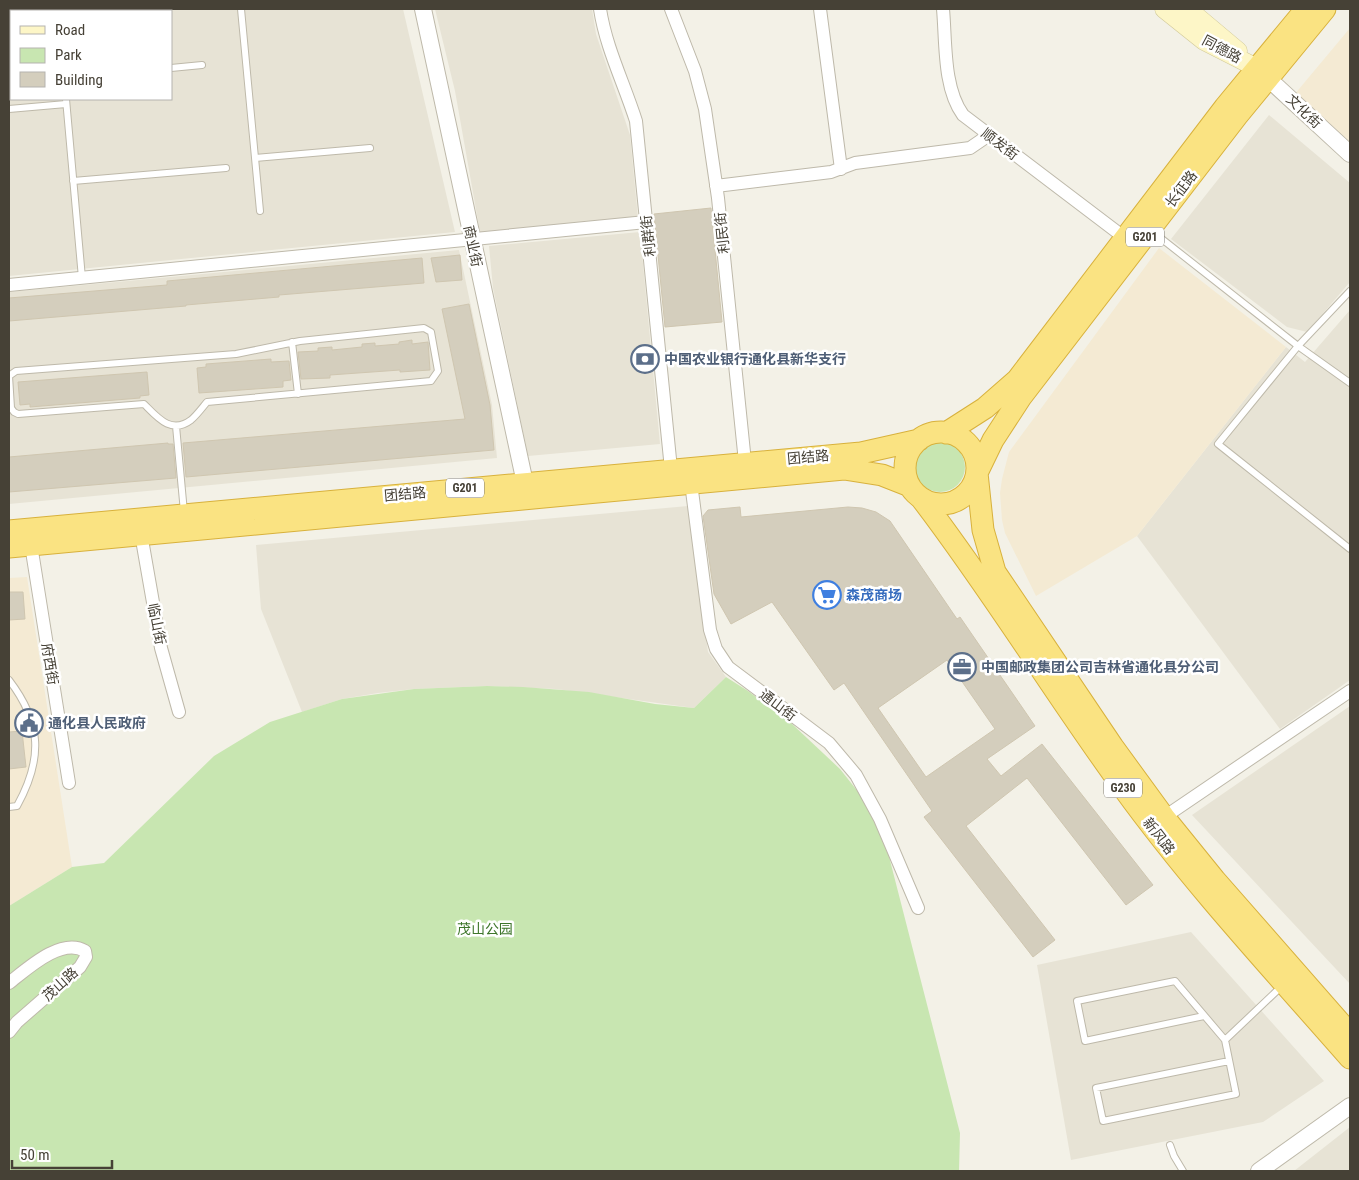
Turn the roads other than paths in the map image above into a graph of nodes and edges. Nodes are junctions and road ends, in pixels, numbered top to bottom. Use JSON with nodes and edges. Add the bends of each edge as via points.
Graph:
{"nodes":[{"id":1,"x":242,"y":9,"type":"edge"},
{"id":2,"x":423,"y":9,"type":"edge"},
{"id":3,"x":600,"y":9,"type":"edge"},
{"id":4,"x":671,"y":9,"type":"edge"},
{"id":5,"x":820,"y":9,"type":"edge"},
{"id":6,"x":944,"y":9,"type":"edge"},
{"id":7,"x":1164,"y":9,"type":"edge"},
{"id":8,"x":1188,"y":9,"type":"edge"},
{"id":9,"x":1306,"y":9,"type":"edge"},
{"id":10,"x":1326,"y":9,"type":"edge"},
{"id":11,"x":202,"y":65,"type":"dead end"},
{"id":12,"x":172,"y":68,"type":"edge"},
{"id":13,"x":1262,"y":73,"type":"junction"},
{"id":14,"x":66,"y":101,"type":"edge"},
{"id":15,"x":9,"y":108,"type":"edge"},
{"id":16,"x":989,"y":135,"type":"junction"},
{"id":17,"x":370,"y":148,"type":"dead end"},
{"id":18,"x":1350,"y":154,"type":"edge"},
{"id":19,"x":255,"y":158,"type":"junction"},
{"id":20,"x":226,"y":168,"type":"dead end"},
{"id":21,"x":840,"y":169,"type":"junction"},
{"id":22,"x":73,"y":181,"type":"junction"},
{"id":23,"x":716,"y":186,"type":"junction"},
{"id":24,"x":260,"y":211,"type":"dead end"},
{"id":25,"x":646,"y":222,"type":"junction"},
{"id":26,"x":1150,"y":230,"type":"junction"},
{"id":27,"x":1125,"y":238,"type":"junction"},
{"id":28,"x":472,"y":239,"type":"junction"},
{"id":29,"x":82,"y":278,"type":"junction"},
{"id":30,"x":9,"y":285,"type":"edge"},
{"id":31,"x":1350,"y":291,"type":"edge"},
{"id":32,"x":292,"y":342,"type":"junction"},
{"id":33,"x":1298,"y":346,"type":"junction"},
{"id":34,"x":10,"y":371,"type":"edge"},
{"id":35,"x":1350,"y":383,"type":"edge"},
{"id":36,"x":298,"y":394,"type":"junction"},
{"id":37,"x":176,"y":426,"type":"junction"},
{"id":38,"x":946,"y":433,"type":"junction"},
{"id":39,"x":919,"y":440,"type":"junction"},
{"id":40,"x":745,"y":462,"type":"junction"},
{"id":41,"x":671,"y":469,"type":"junction"},
{"id":42,"x":977,"y":473,"type":"junction"},
{"id":43,"x":525,"y":483,"type":"junction"},
{"id":44,"x":691,"y":483,"type":"junction"},
{"id":45,"x":916,"y":492,"type":"junction"},
{"id":46,"x":184,"y":514,"type":"junction"},
{"id":47,"x":9,"y":531,"type":"edge"},
{"id":48,"x":141,"y":534,"type":"junction"},
{"id":49,"x":31,"y":545,"type":"junction"},
{"id":50,"x":9,"y":547,"type":"edge"},
{"id":51,"x":1350,"y":549,"type":"edge"},
{"id":52,"x":9,"y":680,"type":"edge"},
{"id":53,"x":1350,"y":691,"type":"edge"},
{"id":54,"x":179,"y":712,"type":"dead end"},
{"id":55,"x":69,"y":783,"type":"dead end"},
{"id":56,"x":9,"y":807,"type":"edge"},
{"id":57,"x":1158,"y":822,"type":"junction"},
{"id":58,"x":918,"y":908,"type":"dead end"},
{"id":59,"x":9,"y":983,"type":"edge"},
{"id":60,"x":1285,"y":984,"type":"junction"},
{"id":61,"x":1204,"y":1016,"type":"junction"},
{"id":62,"x":9,"y":1032,"type":"edge"},
{"id":63,"x":1350,"y":1034,"type":"edge"},
{"id":64,"x":1225,"y":1040,"type":"junction"},
{"id":65,"x":1350,"y":1058,"type":"edge"},
{"id":66,"x":1229,"y":1061,"type":"junction"},
{"id":67,"x":1350,"y":1106,"type":"edge"},
{"id":68,"x":1170,"y":1145,"type":"dead end"},
{"id":69,"x":1183,"y":1171,"type":"edge"},
{"id":70,"x":1260,"y":1171,"type":"edge"}],
"edges":[{"from":1,"to":19,"type":"lane"},
{"from":2,"to":28,"type":"street","name":"商业街"},
{"from":3,"to":25,"type":"street","name":"利群街","via":[[608,44],[636,121]]},
{"from":4,"to":23,"type":"street","name":"利民街","via":[[701,90]]},
{"from":5,"to":21,"type":"street"},
{"from":6,"to":16,"type":"street","name":"顺发街","via":[[952,94],[963,115]]},
{"from":7,"to":13,"type":"main road","name":"同德路","via":[[1204,42]]},
{"from":8,"to":13,"type":"main road","name":"同德路"},
{"from":9,"to":13,"type":"highway","name":"长征路","number":"G201"},
{"from":10,"to":13,"type":"highway","name":"长征路","number":"G201"},
{"from":11,"to":12,"type":"lane"},
{"from":13,"to":18,"type":"street","name":"文化街"},
{"from":13,"to":26,"type":"highway","name":"长征路","number":"G201"},
{"from":13,"to":27,"type":"highway","name":"长征路","number":"G201","via":[[1190,152]]},
{"from":14,"to":15,"type":"lane"},
{"from":14,"to":22,"type":"lane"},
{"from":16,"to":21,"type":"street","via":[[970,148],[855,163]]},
{"from":16,"to":27,"type":"street","name":"顺发街"},
{"from":17,"to":19,"type":"lane"},
{"from":19,"to":24,"type":"lane"},
{"from":20,"to":22,"type":"lane"},
{"from":21,"to":23,"type":"street"},
{"from":22,"to":29,"type":"lane"},
{"from":23,"to":40,"type":"street","name":"利民街"},
{"from":25,"to":28,"type":"street"},
{"from":25,"to":41,"type":"street","name":"利群街"},
{"from":26,"to":33,"type":"lane"},
{"from":26,"to":42,"type":"highway","name":"长征路","number":"G201","via":[[1017,403]]},
{"from":27,"to":38,"type":"highway","name":"长征路","number":"G201","via":[[1017,380],[985,408]]},
{"from":28,"to":29,"type":"street"},
{"from":28,"to":43,"type":"street","name":"商业街"},
{"from":29,"to":30,"type":"street"},
{"from":31,"to":33,"type":"lane"},
{"from":32,"to":34,"type":"lane","via":[[236,354]]},
{"from":32,"to":36,"type":"lane"},
{"from":32,"to":36,"type":"lane","via":[[424,328],[431,332],[438,371],[431,381]]},
{"from":33,"to":35,"type":"lane"},
{"from":33,"to":51,"type":"lane","via":[[1218,444]]},
{"from":34,"to":37,"type":"lane","via":[[11,408],[16,413],[144,404],[161,421]]},
{"from":36,"to":37,"type":"lane","via":[[207,402],[191,420]]},
{"from":37,"to":46,"type":"lane"},
{"from":38,"to":39,"type":"highway","via":[[936,433]]},
{"from":38,"to":42,"type":"highway","via":[[955,435],[970,446]]},
{"from":39,"to":40,"type":"highway","name":"团结路","number":"G201","via":[[860,453]]},
{"from":39,"to":45,"type":"highway","via":[[908,454],[906,464]]},
{"from":40,"to":41,"type":"highway","name":"团结路","number":"G201"},
{"from":41,"to":43,"type":"highway","name":"团结路","number":"G201"},
{"from":42,"to":45,"type":"highway","via":[[971,488],[959,499],[944,504],[928,501]]},
{"from":42,"to":57,"type":"highway","name":"新风路","number":"G230","via":[[982,520],[995,572],[1113,747]]},
{"from":43,"to":46,"type":"highway","name":"团结路","number":"G201"},
{"from":44,"to":45,"type":"highway","name":"团结路","number":"G201","via":[[844,469],[882,475]]},
{"from":44,"to":48,"type":"highway","name":"团结路","number":"G201"},
{"from":44,"to":58,"type":"street","name":"通山街","via":[[710,630],[716,650],[728,667],[828,743],[856,775],[880,819]]},
{"from":45,"to":57,"type":"highway","name":"新风路","number":"G230","via":[[958,546],[1100,756]]},
{"from":46,"to":47,"type":"highway","name":"团结路","number":"G201"},
{"from":48,"to":49,"type":"highway","name":"团结路","number":"G201"},
{"from":48,"to":54,"type":"street","name":"临山街","via":[[161,648]]},
{"from":49,"to":50,"type":"highway","name":"团结路","number":"G201"},
{"from":49,"to":55,"type":"street","name":"府西街"},
{"from":52,"to":56,"type":"lane","via":[[30,718],[36,752],[24,795],[18,806]]},
{"from":53,"to":57,"type":"street"},
{"from":57,"to":60,"type":"highway","name":"新风路","number":"G230","via":[[1202,890]]},
{"from":57,"to":63,"type":"highway","name":"新风路","number":"G230","via":[[1215,880]]},
{"from":59,"to":62,"type":"street","name":"茂山路","via":[[51,952],[74,948],[85,951],[86,957],[80,966]]},
{"from":60,"to":64,"type":"lane"},
{"from":60,"to":65,"type":"highway","name":"新风路","number":"G230"},
{"from":61,"to":61,"type":"lane","via":[[1175,981],[1077,1001],[1085,1041]]},
{"from":61,"to":64,"type":"lane"},
{"from":64,"to":66,"type":"lane"},
{"from":66,"to":66,"type":"lane","via":[[1236,1094],[1103,1121],[1096,1088]]},
{"from":67,"to":70,"type":"street"},
{"from":68,"to":69,"type":"lane"}]}
